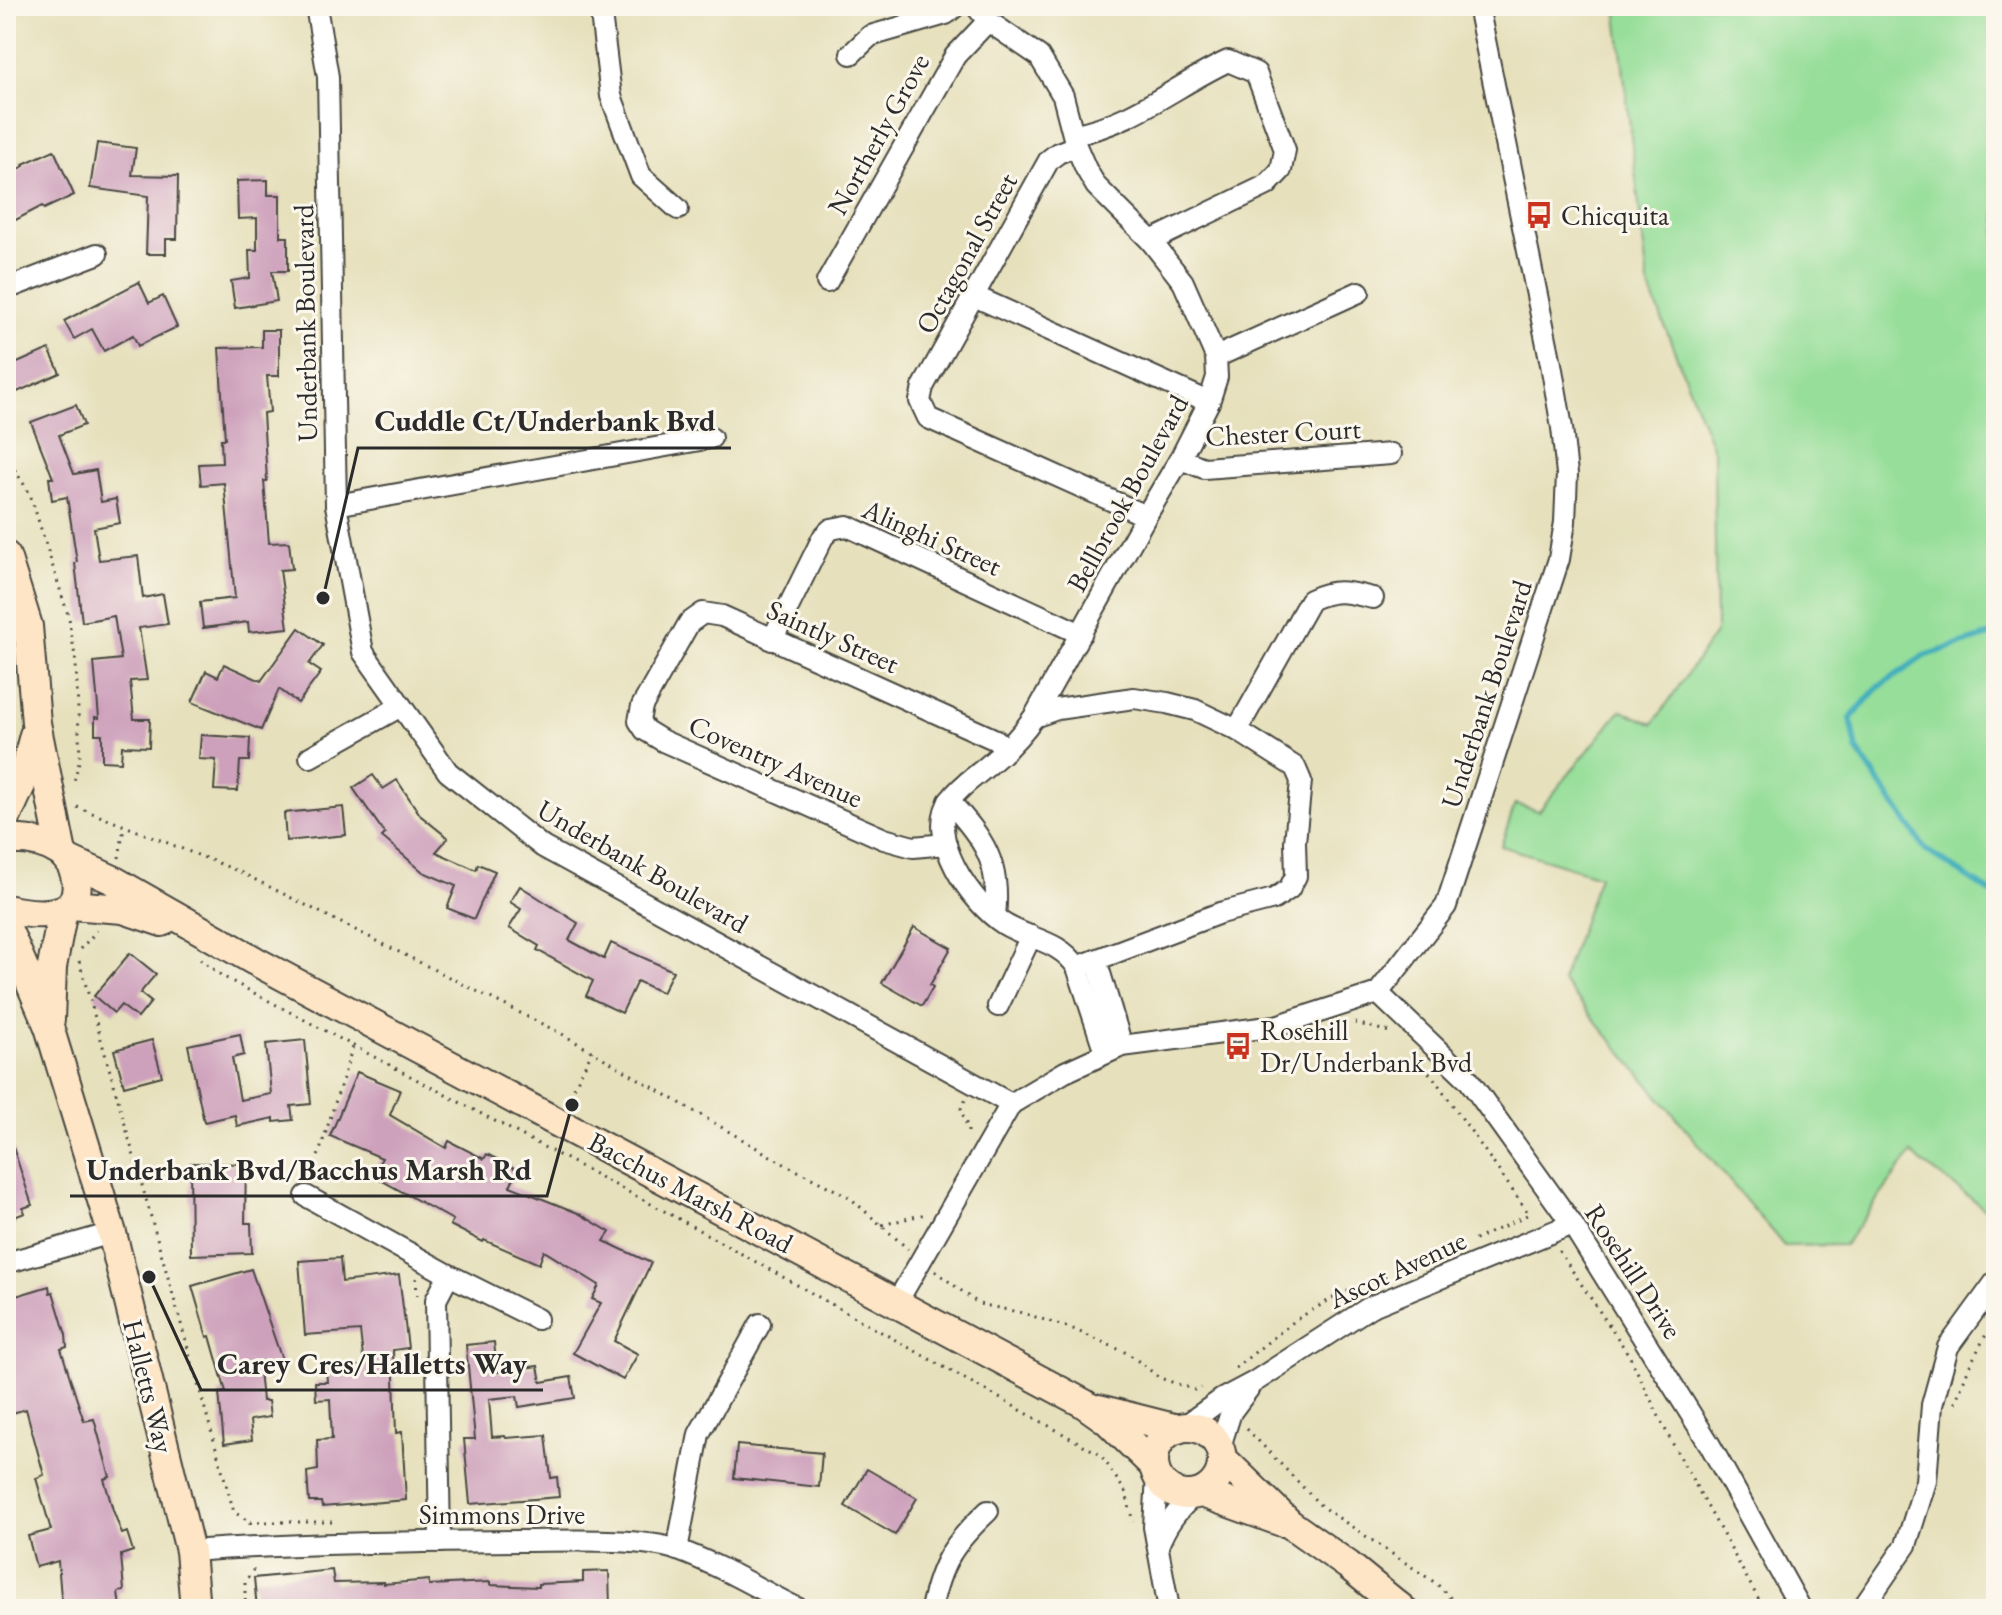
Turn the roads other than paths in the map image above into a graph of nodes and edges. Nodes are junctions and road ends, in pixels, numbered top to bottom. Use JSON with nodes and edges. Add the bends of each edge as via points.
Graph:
{"nodes":[{"id":1,"x":316,"y":6,"type":"edge"},
{"id":2,"x":600,"y":6,"type":"edge"},
{"id":3,"x":956,"y":6,"type":"edge"},
{"id":4,"x":1478,"y":6,"type":"edge"},
{"id":5,"x":982,"y":14,"type":"edge"},
{"id":6,"x":851,"y":54,"type":"dead end"},
{"id":7,"x":1076,"y":140,"type":"junction"},
{"id":8,"x":678,"y":209,"type":"dead end"},
{"id":9,"x":1151,"y":241,"type":"junction"},
{"id":10,"x":97,"y":254,"type":"dead end"},
{"id":11,"x":827,"y":282,"type":"dead end"},
{"id":12,"x":6,"y":289,"type":"edge"},
{"id":13,"x":1359,"y":292,"type":"dead end"},
{"id":14,"x":974,"y":296,"type":"junction"},
{"id":15,"x":1216,"y":357,"type":"junction"},
{"id":16,"x":1209,"y":402,"type":"junction"},
{"id":17,"x":711,"y":438,"type":"dead end"},
{"id":18,"x":1391,"y":454,"type":"dead end"},
{"id":19,"x":1180,"y":459,"type":"junction"},
{"id":20,"x":336,"y":505,"type":"junction"},
{"id":21,"x":1146,"y":516,"type":"junction"},
{"id":22,"x":6,"y":556,"type":"edge"},
{"id":23,"x":1373,"y":598,"type":"dead end"},
{"id":24,"x":1081,"y":634,"type":"junction"},
{"id":25,"x":772,"y":640,"type":"junction"},
{"id":26,"x":658,"y":674,"type":"joint"},
{"id":27,"x":401,"y":706,"type":"junction"},
{"id":28,"x":1034,"y":717,"type":"junction"},
{"id":29,"x":36,"y":723,"type":"junction"},
{"id":30,"x":1237,"y":730,"type":"junction"},
{"id":31,"x":1007,"y":749,"type":"junction"},
{"id":32,"x":310,"y":757,"type":"dead end"},
{"id":33,"x":949,"y":801,"type":"junction"},
{"id":34,"x":6,"y":818,"type":"edge"},
{"id":35,"x":6,"y":840,"type":"edge"},
{"id":36,"x":946,"y":844,"type":"junction"},
{"id":37,"x":65,"y":856,"type":"junction"},
{"id":38,"x":66,"y":907,"type":"junction"},
{"id":39,"x":6,"y":909,"type":"edge"},
{"id":40,"x":995,"y":916,"type":"junction"},
{"id":41,"x":6,"y":926,"type":"edge"},
{"id":42,"x":1031,"y":936,"type":"junction"},
{"id":43,"x":255,"y":961,"type":"junction"},
{"id":44,"x":1086,"y":963,"type":"junction"},
{"id":45,"x":1378,"y":993,"type":"junction"},
{"id":46,"x":998,"y":1006,"type":"dead end"},
{"id":47,"x":49,"y":1027,"type":"junction"},
{"id":48,"x":1113,"y":1049,"type":"junction"},
{"id":49,"x":1011,"y":1104,"type":"junction"},
{"id":50,"x":306,"y":1196,"type":"road end"},
{"id":51,"x":1572,"y":1224,"type":"junction"},
{"id":52,"x":112,"y":1233,"type":"junction"},
{"id":53,"x":6,"y":1263,"type":"edge"},
{"id":54,"x":449,"y":1275,"type":"junction"},
{"id":55,"x":1996,"y":1281,"type":"edge"},
{"id":56,"x":897,"y":1302,"type":"junction"},
{"id":57,"x":537,"y":1319,"type":"dead end"},
{"id":58,"x":760,"y":1324,"type":"dead end"},
{"id":59,"x":1083,"y":1403,"type":"junction"},
{"id":60,"x":1226,"y":1405,"type":"junction"},
{"id":61,"x":1181,"y":1428,"type":"junction"},
{"id":62,"x":1222,"y":1453,"type":"junction"},
{"id":63,"x":1155,"y":1471,"type":"junction"},
{"id":64,"x":1198,"y":1494,"type":"junction"},
{"id":65,"x":988,"y":1511,"type":"dead end"},
{"id":66,"x":1290,"y":1524,"type":"junction"},
{"id":67,"x":440,"y":1542,"type":"junction"},
{"id":68,"x":1158,"y":1547,"type":"junction"},
{"id":69,"x":677,"y":1550,"type":"junction"},
{"id":70,"x":190,"y":1551,"type":"junction"},
{"id":71,"x":195,"y":1609,"type":"edge"},
{"id":72,"x":799,"y":1609,"type":"edge"},
{"id":73,"x":931,"y":1609,"type":"edge"},
{"id":74,"x":1169,"y":1609,"type":"edge"},
{"id":75,"x":1402,"y":1609,"type":"edge"},
{"id":76,"x":1801,"y":1609,"type":"edge"},
{"id":77,"x":1862,"y":1609,"type":"edge"}],
"edges":[{"from":1,"to":20,"type":"street","name":"Underbank Boulevard","via":[[328,77]]},
{"from":2,"to":8,"type":"street","via":[[611,96],[641,176]]},
{"from":3,"to":6,"type":"street","via":[[946,14],[870,36]]},
{"from":4,"to":45,"type":"street","name":"Underbank Boulevard","via":[[1554,377],[1567,474],[1565,522],[1559,559],[1446,906]]},
{"from":5,"to":7,"type":"street","via":[[1039,56],[1063,96]]},
{"from":5,"to":11,"type":"street","name":"Northerly Grove"},
{"from":7,"to":9,"type":"street","via":[[1096,186]]},
{"from":7,"to":9,"type":"street","name":"Octagonal Street","via":[[1228,61],[1256,73],[1285,150],[1281,170],[1267,185]]},
{"from":7,"to":14,"type":"street","name":"Octagonal Street","via":[[1049,160]]},
{"from":9,"to":15,"type":"street","via":[[1183,282]]},
{"from":10,"to":12,"type":"street"},
{"from":13,"to":15,"type":"street"},
{"from":14,"to":16,"type":"street"},
{"from":14,"to":21,"type":"street","name":"Octagonal Street","via":[[923,387],[920,401],[928,418]]},
{"from":15,"to":16,"type":"street","name":"Bellbrook Boulevard","via":[[1217,377]]},
{"from":16,"to":19,"type":"street","name":"Bellbrook Boulevard"},
{"from":17,"to":20,"type":"street"},
{"from":18,"to":19,"type":"street","name":"Chester Court","via":[[1204,468]]},
{"from":19,"to":21,"type":"street","name":"Bellbrook Boulevard"},
{"from":20,"to":27,"type":"street","name":"Underbank Boulevard","via":[[363,652]]},
{"from":21,"to":24,"type":"street","name":"Bellbrook Boulevard"},
{"from":22,"to":29,"type":"main road","via":[[28,626]]},
{"from":23,"to":30,"type":"street","via":[[1344,591],[1310,600]]},
{"from":24,"to":25,"type":"street","name":"Alinghi Street","via":[[847,526],[823,537]]},
{"from":24,"to":28,"type":"street","name":"Bellbrook Boulevard"},
{"from":25,"to":26,"type":"street","name":"Saintly Street","via":[[722,616],[703,613],[689,623]]},
{"from":25,"to":31,"type":"street","name":"Saintly Street"},
{"from":26,"to":36,"type":"street","name":"Coventry Avenue","via":[[639,721],[663,741],[884,839],[913,847]]},
{"from":27,"to":32,"type":"street"},
{"from":27,"to":49,"type":"street","name":"Underbank Boulevard","via":[[448,772],[543,847]]},
{"from":28,"to":30,"type":"street","via":[[1134,698],[1195,710]]},
{"from":28,"to":31,"type":"street","name":"Bellbrook Boulevard"},
{"from":29,"to":34,"type":"main road","via":[[21,785]]},
{"from":29,"to":37,"type":"main road","via":[[60,792]]},
{"from":30,"to":44,"type":"street","via":[[1295,767],[1301,781],[1296,876],[1289,889],[1274,899],[1220,913]]},
{"from":31,"to":33,"type":"street","name":"Bellbrook Boulevard"},
{"from":33,"to":36,"type":"street","via":[[942,824]]},
{"from":33,"to":40,"type":"street","via":[[976,831],[994,872]]},
{"from":35,"to":37,"type":"main road","name":"Bacchus Marsh Road","via":[[37,842]]},
{"from":36,"to":40,"type":"street","via":[[971,894]]},
{"from":37,"to":38,"type":"main road","name":"Halletts Way","via":[[77,883],[76,895]]},
{"from":37,"to":43,"type":"main road","name":"Bacchus Marsh Road"},
{"from":38,"to":39,"type":"main road","name":"Bacchus Marsh Road","via":[[23,913]]},
{"from":38,"to":43,"type":"main road","name":"Bacchus Marsh Road","via":[[123,909],[148,916]]},
{"from":38,"to":47,"type":"main road","name":"Halletts Way","via":[[52,967]]},
{"from":40,"to":42,"type":"street"},
{"from":41,"to":47,"type":"main road","name":"Halletts Way"},
{"from":42,"to":44,"type":"street"},
{"from":42,"to":46,"type":"street"},
{"from":43,"to":56,"type":"main road","name":"Bacchus Marsh Road"},
{"from":44,"to":48,"type":"street"},
{"from":45,"to":48,"type":"street","via":[[1276,1026]]},
{"from":45,"to":51,"type":"street","name":"Rosehill Drive","via":[[1468,1079]]},
{"from":47,"to":52,"type":"main road","name":"Halletts Way"},
{"from":48,"to":49,"type":"street"},
{"from":49,"to":56,"type":"street"},
{"from":50,"to":54,"type":"street"},
{"from":51,"to":60,"type":"street","name":"Ascot Avenue","via":[[1370,1307]]},
{"from":51,"to":76,"type":"street","name":"Rosehill Drive","via":[[1710,1445]]},
{"from":52,"to":53,"type":"street"},
{"from":52,"to":70,"type":"main road","name":"Halletts Way"},
{"from":54,"to":57,"type":"street"},
{"from":54,"to":67,"type":"street","via":[[436,1300]]},
{"from":55,"to":77,"type":"street","via":[[1948,1347],[1932,1405],[1926,1481],[1906,1545]]},
{"from":56,"to":59,"type":"main road","name":"Bacchus Marsh Road"},
{"from":58,"to":69,"type":"street","via":[[699,1434]]},
{"from":59,"to":61,"type":"main road","name":"Bacchus Marsh Road"},
{"from":59,"to":63,"type":"main road","name":"Bacchus Marsh Road","via":[[1107,1420]]},
{"from":60,"to":61,"type":"street"},
{"from":60,"to":62,"type":"street"},
{"from":61,"to":62,"type":"main road","via":[[1205,1431]]},
{"from":61,"to":63,"type":"main road","via":[[1159,1443]]},
{"from":62,"to":64,"type":"main road","via":[[1218,1479]]},
{"from":62,"to":66,"type":"main road"},
{"from":63,"to":64,"type":"main road","via":[[1172,1492]]},
{"from":63,"to":68,"type":"street"},
{"from":64,"to":66,"type":"main road"},
{"from":64,"to":68,"type":"street","via":[[1171,1520]]},
{"from":65,"to":73,"type":"street","via":[[960,1537],[946,1560]]},
{"from":66,"to":75,"type":"main road"},
{"from":67,"to":69,"type":"street","name":"Simmons Drive","via":[[581,1541]]},
{"from":67,"to":70,"type":"street","name":"Simmons Drive"},
{"from":68,"to":74,"type":"street"},
{"from":69,"to":72,"type":"street","name":"Simmons Drive"},
{"from":70,"to":71,"type":"main road","name":"Halletts Way"}]}
